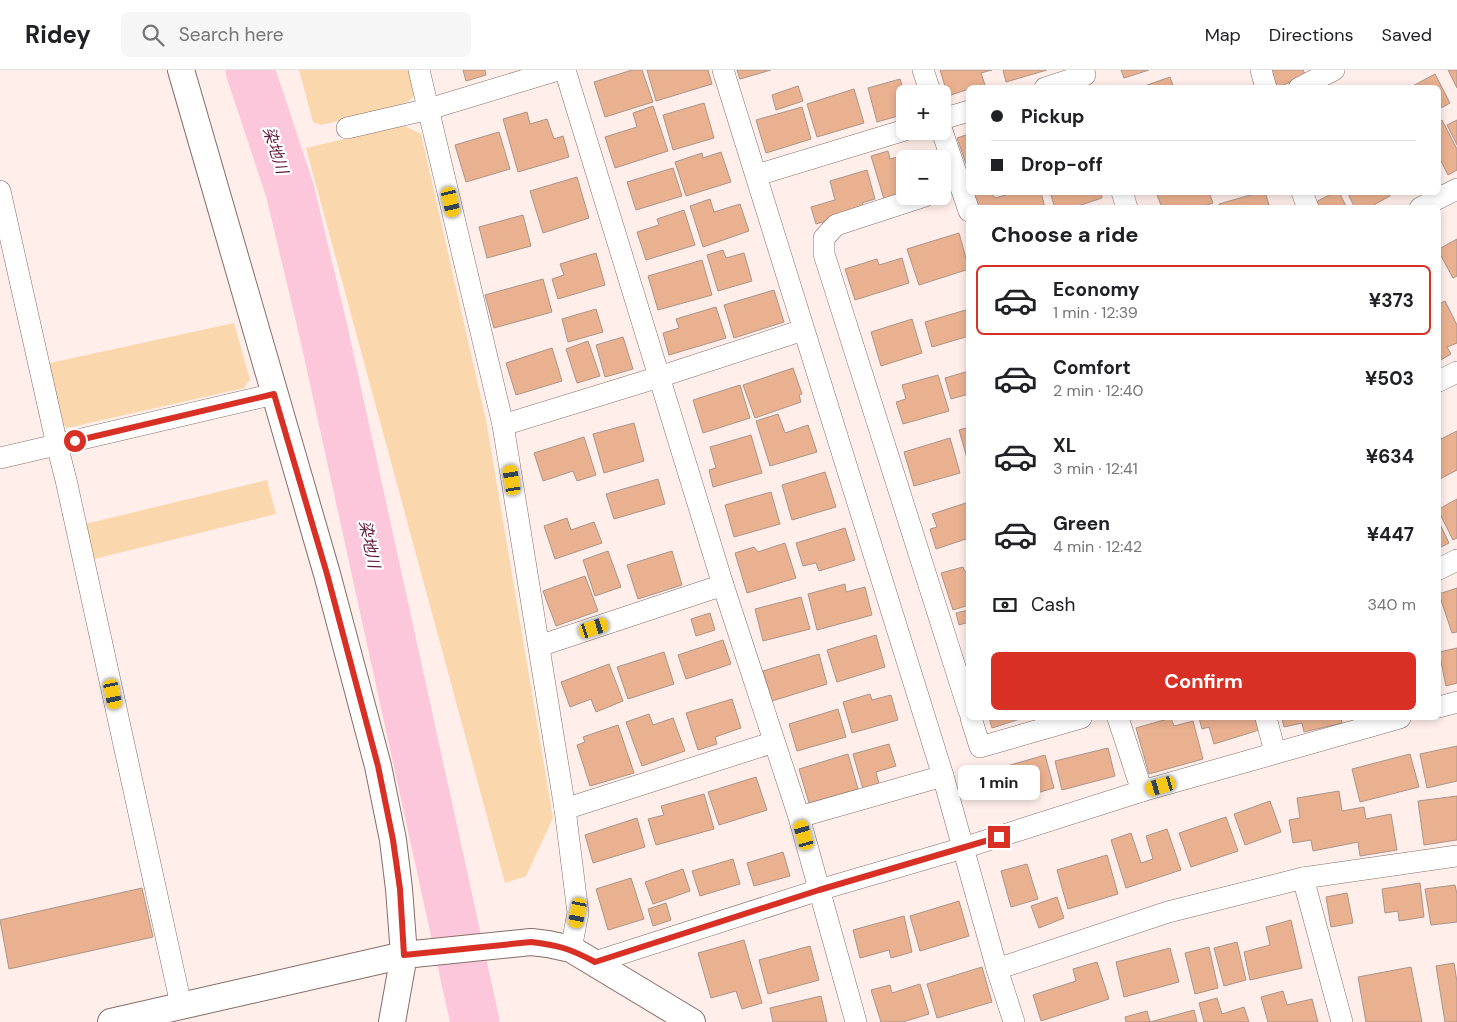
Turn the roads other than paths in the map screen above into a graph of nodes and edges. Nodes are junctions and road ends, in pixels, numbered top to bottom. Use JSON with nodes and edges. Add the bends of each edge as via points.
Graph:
{"nodes":[{"id":1,"x":181,"y":70,"type":"edge"},
{"id":2,"x":419,"y":70,"type":"edge"},
{"id":3,"x":558,"y":70,"type":"edge"},
{"id":4,"x":566,"y":70,"type":"edge"},
{"id":5,"x":723,"y":70,"type":"edge"},
{"id":6,"x":923,"y":70,"type":"edge"},
{"id":7,"x":1261,"y":70,"type":"edge"},
{"id":8,"x":1334,"y":70,"type":"edge"},
{"id":9,"x":1086,"y":78,"type":"edge"},
{"id":10,"x":927,"y":85,"type":"edge"},
{"id":11,"x":1057,"y":85,"type":"edge"},
{"id":12,"x":1265,"y":85,"type":"edge"},
{"id":13,"x":1305,"y":85,"type":"edge"},
{"id":14,"x":429,"y":110,"type":"junction"},
{"id":15,"x":966,"y":112,"type":"edge"},
{"id":16,"x":951,"y":116,"type":"edge"},
{"id":17,"x":347,"y":128,"type":"dead end"},
{"id":18,"x":896,"y":133,"type":"edge"},
{"id":19,"x":944,"y":140,"type":"edge"},
{"id":20,"x":757,"y":175,"type":"junction"},
{"id":21,"x":952,"y":188,"type":"edge"},
{"id":22,"x":1457,"y":189,"type":"edge"},
{"id":23,"x":0,"y":191,"type":"edge"},
{"id":24,"x":897,"y":205,"type":"edge"},
{"id":25,"x":1426,"y":205,"type":"edge"},
{"id":26,"x":966,"y":207,"type":"edge"},
{"id":27,"x":804,"y":330,"type":"junction"},
{"id":28,"x":1457,"y":372,"type":"edge"},
{"id":29,"x":659,"y":377,"type":"junction"},
{"id":30,"x":1441,"y":380,"type":"edge"},
{"id":31,"x":274,"y":394,"type":"junction"},
{"id":32,"x":503,"y":425,"type":"junction"},
{"id":33,"x":57,"y":445,"type":"junction"},
{"id":34,"x":0,"y":458,"type":"edge"},
{"id":35,"x":1457,"y":560,"type":"edge"},
{"id":36,"x":1441,"y":568,"type":"edge"},
{"id":37,"x":723,"y":585,"type":"junction"},
{"id":38,"x":540,"y":646,"type":"junction"},
{"id":39,"x":1457,"y":702,"type":"edge"},
{"id":40,"x":966,"y":703,"type":"edge"},
{"id":41,"x":1441,"y":706,"type":"edge"},
{"id":42,"x":972,"y":720,"type":"edge"},
{"id":43,"x":1074,"y":720,"type":"edge"},
{"id":44,"x":1119,"y":720,"type":"edge"},
{"id":45,"x":1267,"y":720,"type":"edge"},
{"id":46,"x":1393,"y":720,"type":"edge"},
{"id":47,"x":774,"y":742,"type":"junction"},
{"id":48,"x":1275,"y":752,"type":"junction"},
{"id":49,"x":943,"y":776,"type":"junction"},
{"id":50,"x":1142,"y":791,"type":"junction"},
{"id":51,"x":565,"y":808,"type":"junction"},
{"id":52,"x":799,"y":817,"type":"junction"},
{"id":53,"x":963,"y":848,"type":"junction"},
{"id":54,"x":1457,"y":856,"type":"edge"},
{"id":55,"x":1303,"y":878,"type":"junction"},
{"id":56,"x":819,"y":890,"type":"junction"},
{"id":57,"x":572,"y":950,"type":"junction"},
{"id":58,"x":404,"y":955,"type":"junction"},
{"id":59,"x":595,"y":962,"type":"junction"},
{"id":60,"x":997,"y":969,"type":"junction"},
{"id":61,"x":181,"y":1005,"type":"junction"},
{"id":62,"x":111,"y":1022,"type":"edge"},
{"id":63,"x":392,"y":1022,"type":"edge"},
{"id":64,"x":692,"y":1022,"type":"edge"},
{"id":65,"x":856,"y":1022,"type":"edge"},
{"id":66,"x":1014,"y":1022,"type":"edge"},
{"id":67,"x":1342,"y":1022,"type":"edge"}],
"edges":[{"from":1,"to":31,"type":"street"},
{"from":2,"to":14,"type":"street"},
{"from":3,"to":14,"type":"street"},
{"from":4,"to":29,"type":"street"},
{"from":5,"to":20,"type":"street"},
{"from":6,"to":10,"type":"street"},
{"from":7,"to":12,"type":"street"},
{"from":8,"to":13,"type":"street"},
{"from":9,"to":11,"type":"street"},
{"from":14,"to":17,"type":"street"},
{"from":14,"to":32,"type":"street"},
{"from":15,"to":16,"type":"street"},
{"from":18,"to":20,"type":"street"},
{"from":19,"to":21,"type":"street"},
{"from":20,"to":27,"type":"street"},
{"from":21,"to":26,"type":"street"},
{"from":22,"to":25,"type":"street"},
{"from":23,"to":33,"type":"street"},
{"from":24,"to":40,"type":"street","via":[[836,225],[824,238],[824,254]]},
{"from":27,"to":29,"type":"street"},
{"from":27,"to":49,"type":"street"},
{"from":28,"to":30,"type":"street"},
{"from":29,"to":32,"type":"street"},
{"from":29,"to":37,"type":"street"},
{"from":31,"to":33,"type":"street"},
{"from":31,"to":58,"type":"street","via":[[327,574],[378,766],[400,889]]},
{"from":32,"to":38,"type":"street"},
{"from":33,"to":34,"type":"street"},
{"from":33,"to":61,"type":"street"},
{"from":35,"to":36,"type":"street"},
{"from":37,"to":38,"type":"street"},
{"from":37,"to":47,"type":"street"},
{"from":38,"to":51,"type":"street"},
{"from":39,"to":41,"type":"street"},
{"from":42,"to":43,"type":"street","via":[[980,747]]},
{"from":44,"to":50,"type":"street"},
{"from":45,"to":48,"type":"street"},
{"from":46,"to":48,"type":"street"},
{"from":47,"to":51,"type":"street"},
{"from":47,"to":52,"type":"street"},
{"from":48,"to":50,"type":"street"},
{"from":49,"to":52,"type":"street"},
{"from":49,"to":53,"type":"street"},
{"from":50,"to":53,"type":"street"},
{"from":51,"to":57,"type":"street","via":[[578,913]]},
{"from":52,"to":56,"type":"street"},
{"from":53,"to":56,"type":"street"},
{"from":53,"to":60,"type":"street"},
{"from":54,"to":55,"type":"street"},
{"from":55,"to":60,"type":"street","via":[[1168,912]]},
{"from":55,"to":67,"type":"street"},
{"from":56,"to":59,"type":"street"},
{"from":56,"to":65,"type":"street"},
{"from":57,"to":58,"type":"street","via":[[548,944],[513,943]]},
{"from":57,"to":59,"type":"street"},
{"from":58,"to":61,"type":"street"},
{"from":58,"to":63,"type":"street"},
{"from":59,"to":64,"type":"street"},
{"from":60,"to":66,"type":"street"},
{"from":61,"to":62,"type":"street"}]}
